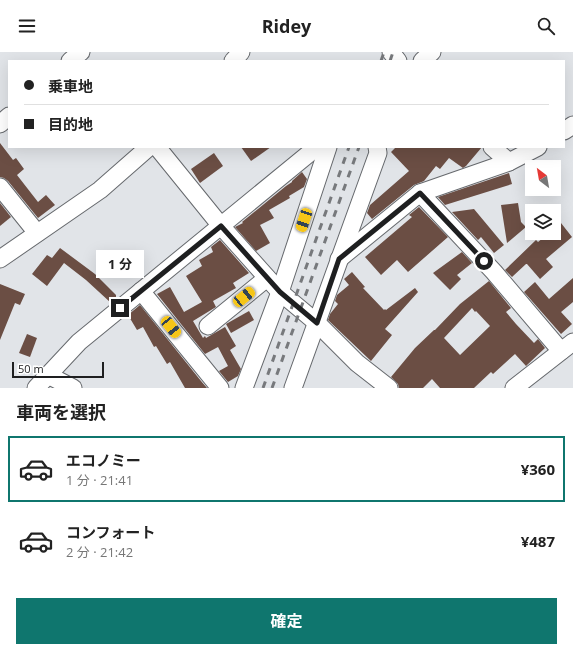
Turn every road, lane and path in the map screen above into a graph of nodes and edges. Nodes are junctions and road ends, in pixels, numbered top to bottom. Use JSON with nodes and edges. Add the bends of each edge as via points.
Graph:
{"nodes":[{"id":1,"x":241,"y":52,"type":"edge"},
{"id":2,"x":391,"y":52,"type":"edge"},
{"id":3,"x":432,"y":52,"type":"edge"},
{"id":4,"x":234,"y":60,"type":"edge"},
{"id":5,"x":397,"y":60,"type":"edge"},
{"id":6,"x":423,"y":60,"type":"edge"},
{"id":7,"x":8,"y":117,"type":"edge"},
{"id":8,"x":0,"y":124,"type":"edge"},
{"id":9,"x":148,"y":148,"type":"edge"},
{"id":10,"x":158,"y":148,"type":"edge"},
{"id":11,"x":316,"y":148,"type":"edge"},
{"id":12,"x":328,"y":148,"type":"edge"},
{"id":13,"x":377,"y":148,"type":"edge"},
{"id":14,"x":493,"y":148,"type":"edge"},
{"id":15,"x":536,"y":148,"type":"edge"},
{"id":16,"x":509,"y":162,"type":"junction"},
{"id":17,"x":0,"y":187,"type":"edge"},
{"id":18,"x":420,"y":193,"type":"junction"},
{"id":19,"x":221,"y":226,"type":"junction"},
{"id":20,"x":38,"y":233,"type":"junction"},
{"id":21,"x":0,"y":259,"type":"edge"},
{"id":22,"x":339,"y":259,"type":"junction"},
{"id":23,"x":267,"y":278,"type":"junction"},
{"id":24,"x":141,"y":291,"type":"junction"},
{"id":25,"x":280,"y":292,"type":"junction"},
{"id":26,"x":317,"y":323,"type":"junction"},
{"id":27,"x":208,"y":326,"type":"dead end"},
{"id":28,"x":567,"y":346,"type":"edge"},
{"id":29,"x":48,"y":375,"type":"junction"},
{"id":30,"x":36,"y":388,"type":"edge"},
{"id":31,"x":73,"y":388,"type":"edge"},
{"id":32,"x":220,"y":388,"type":"edge"},
{"id":33,"x":244,"y":388,"type":"edge"},
{"id":34,"x":293,"y":388,"type":"edge"},
{"id":35,"x":390,"y":388,"type":"edge"},
{"id":36,"x":514,"y":388,"type":"edge"}],
"edges":[{"from":1,"to":4,"type":"street"},
{"from":2,"to":5,"type":"street"},
{"from":3,"to":6,"type":"street"},
{"from":7,"to":8,"type":"street"},
{"from":9,"to":20,"type":"street","via":[[100,190]]},
{"from":10,"to":19,"type":"street"},
{"from":11,"to":19,"type":"street"},
{"from":12,"to":25,"type":"street"},
{"from":13,"to":22,"type":"street","via":[[378,154]]},
{"from":14,"to":16,"type":"street"},
{"from":15,"to":16,"type":"street"},
{"from":16,"to":18,"type":"street"},
{"from":17,"to":20,"type":"street"},
{"from":18,"to":22,"type":"street"},
{"from":18,"to":28,"type":"street"},
{"from":19,"to":23,"type":"street"},
{"from":19,"to":24,"type":"street"},
{"from":20,"to":21,"type":"street"},
{"from":22,"to":26,"type":"street"},
{"from":23,"to":25,"type":"street"},
{"from":23,"to":27,"type":"street"},
{"from":24,"to":29,"type":"street","via":[[79,342]]},
{"from":24,"to":32,"type":"street"},
{"from":25,"to":26,"type":"street"},
{"from":25,"to":33,"type":"street"},
{"from":26,"to":34,"type":"street"},
{"from":26,"to":35,"type":"street","via":[[357,363]]},
{"from":28,"to":36,"type":"street"},
{"from":29,"to":30,"type":"street"},
{"from":29,"to":31,"type":"street"}]}
